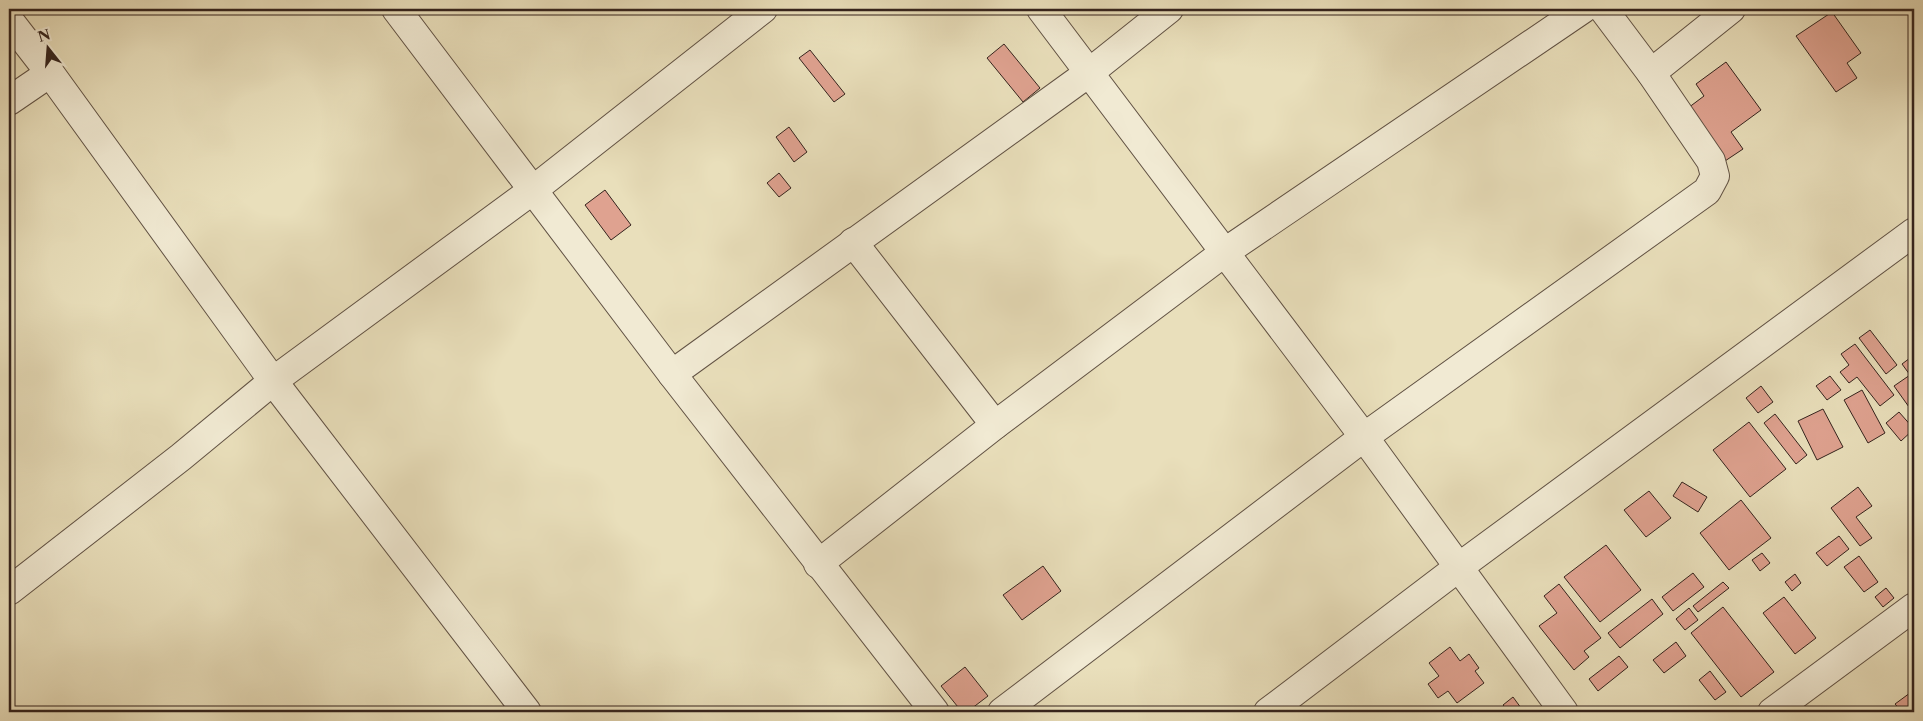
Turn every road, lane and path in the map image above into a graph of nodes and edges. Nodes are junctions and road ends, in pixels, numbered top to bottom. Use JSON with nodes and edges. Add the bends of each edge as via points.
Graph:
{"nodes":[{"id":1,"x":396,"y":9,"type":"edge"},
{"id":2,"x":764,"y":9,"type":"edge"},
{"id":3,"x":1041,"y":9,"type":"edge"},
{"id":4,"x":1169,"y":9,"type":"edge"},
{"id":5,"x":1584,"y":9,"type":"edge"},
{"id":6,"x":1603,"y":9,"type":"edge"},
{"id":7,"x":1732,"y":9,"type":"edge"},
{"id":8,"x":9,"y":20,"type":"edge"},
{"id":9,"x":1090,"y":72,"type":"junction"},
{"id":10,"x":50,"y":73,"type":"junction"},
{"id":11,"x":1651,"y":73,"type":"junction"},
{"id":12,"x":9,"y":101,"type":"edge"},
{"id":13,"x":533,"y":190,"type":"junction"},
{"id":14,"x":1914,"y":232,"type":"edge"},
{"id":15,"x":853,"y":242,"type":"junction"},
{"id":16,"x":1225,"y":252,"type":"junction"},
{"id":17,"x":672,"y":374,"type":"junction"},
{"id":18,"x":273,"y":381,"type":"junction"},
{"id":19,"x":995,"y":425,"type":"junction"},
{"id":20,"x":1364,"y":437,"type":"junction"},
{"id":21,"x":818,"y":564,"type":"junction"},
{"id":22,"x":1459,"y":567,"type":"junction"},
{"id":23,"x":9,"y":591,"type":"edge"},
{"id":24,"x":1914,"y":607,"type":"edge"},
{"id":25,"x":528,"y":712,"type":"edge"},
{"id":26,"x":935,"y":712,"type":"edge"},
{"id":27,"x":1002,"y":712,"type":"edge"},
{"id":28,"x":1268,"y":712,"type":"edge"},
{"id":29,"x":1564,"y":712,"type":"edge"},
{"id":30,"x":1772,"y":712,"type":"edge"}],
"edges":[{"from":1,"to":13,"type":"street"},
{"from":2,"to":13,"type":"street"},
{"from":3,"to":9,"type":"street"},
{"from":4,"to":9,"type":"street"},
{"from":5,"to":16,"type":"street"},
{"from":6,"to":11,"type":"street"},
{"from":7,"to":11,"type":"street"},
{"from":8,"to":10,"type":"street"},
{"from":9,"to":15,"type":"street"},
{"from":9,"to":16,"type":"street"},
{"from":10,"to":12,"type":"street"},
{"from":10,"to":18,"type":"street"},
{"from":11,"to":20,"type":"street","via":[[1711,161],[1716,176],[1707,191]]},
{"from":13,"to":17,"type":"street"},
{"from":13,"to":18,"type":"street"},
{"from":14,"to":22,"type":"street"},
{"from":15,"to":17,"type":"street"},
{"from":15,"to":19,"type":"street"},
{"from":16,"to":19,"type":"street"},
{"from":16,"to":20,"type":"street"},
{"from":17,"to":21,"type":"street"},
{"from":18,"to":23,"type":"street"},
{"from":18,"to":25,"type":"street"},
{"from":19,"to":21,"type":"street"},
{"from":20,"to":22,"type":"street"},
{"from":20,"to":27,"type":"street"},
{"from":21,"to":26,"type":"street"},
{"from":22,"to":28,"type":"street"},
{"from":22,"to":29,"type":"street"},
{"from":24,"to":30,"type":"street"}]}
